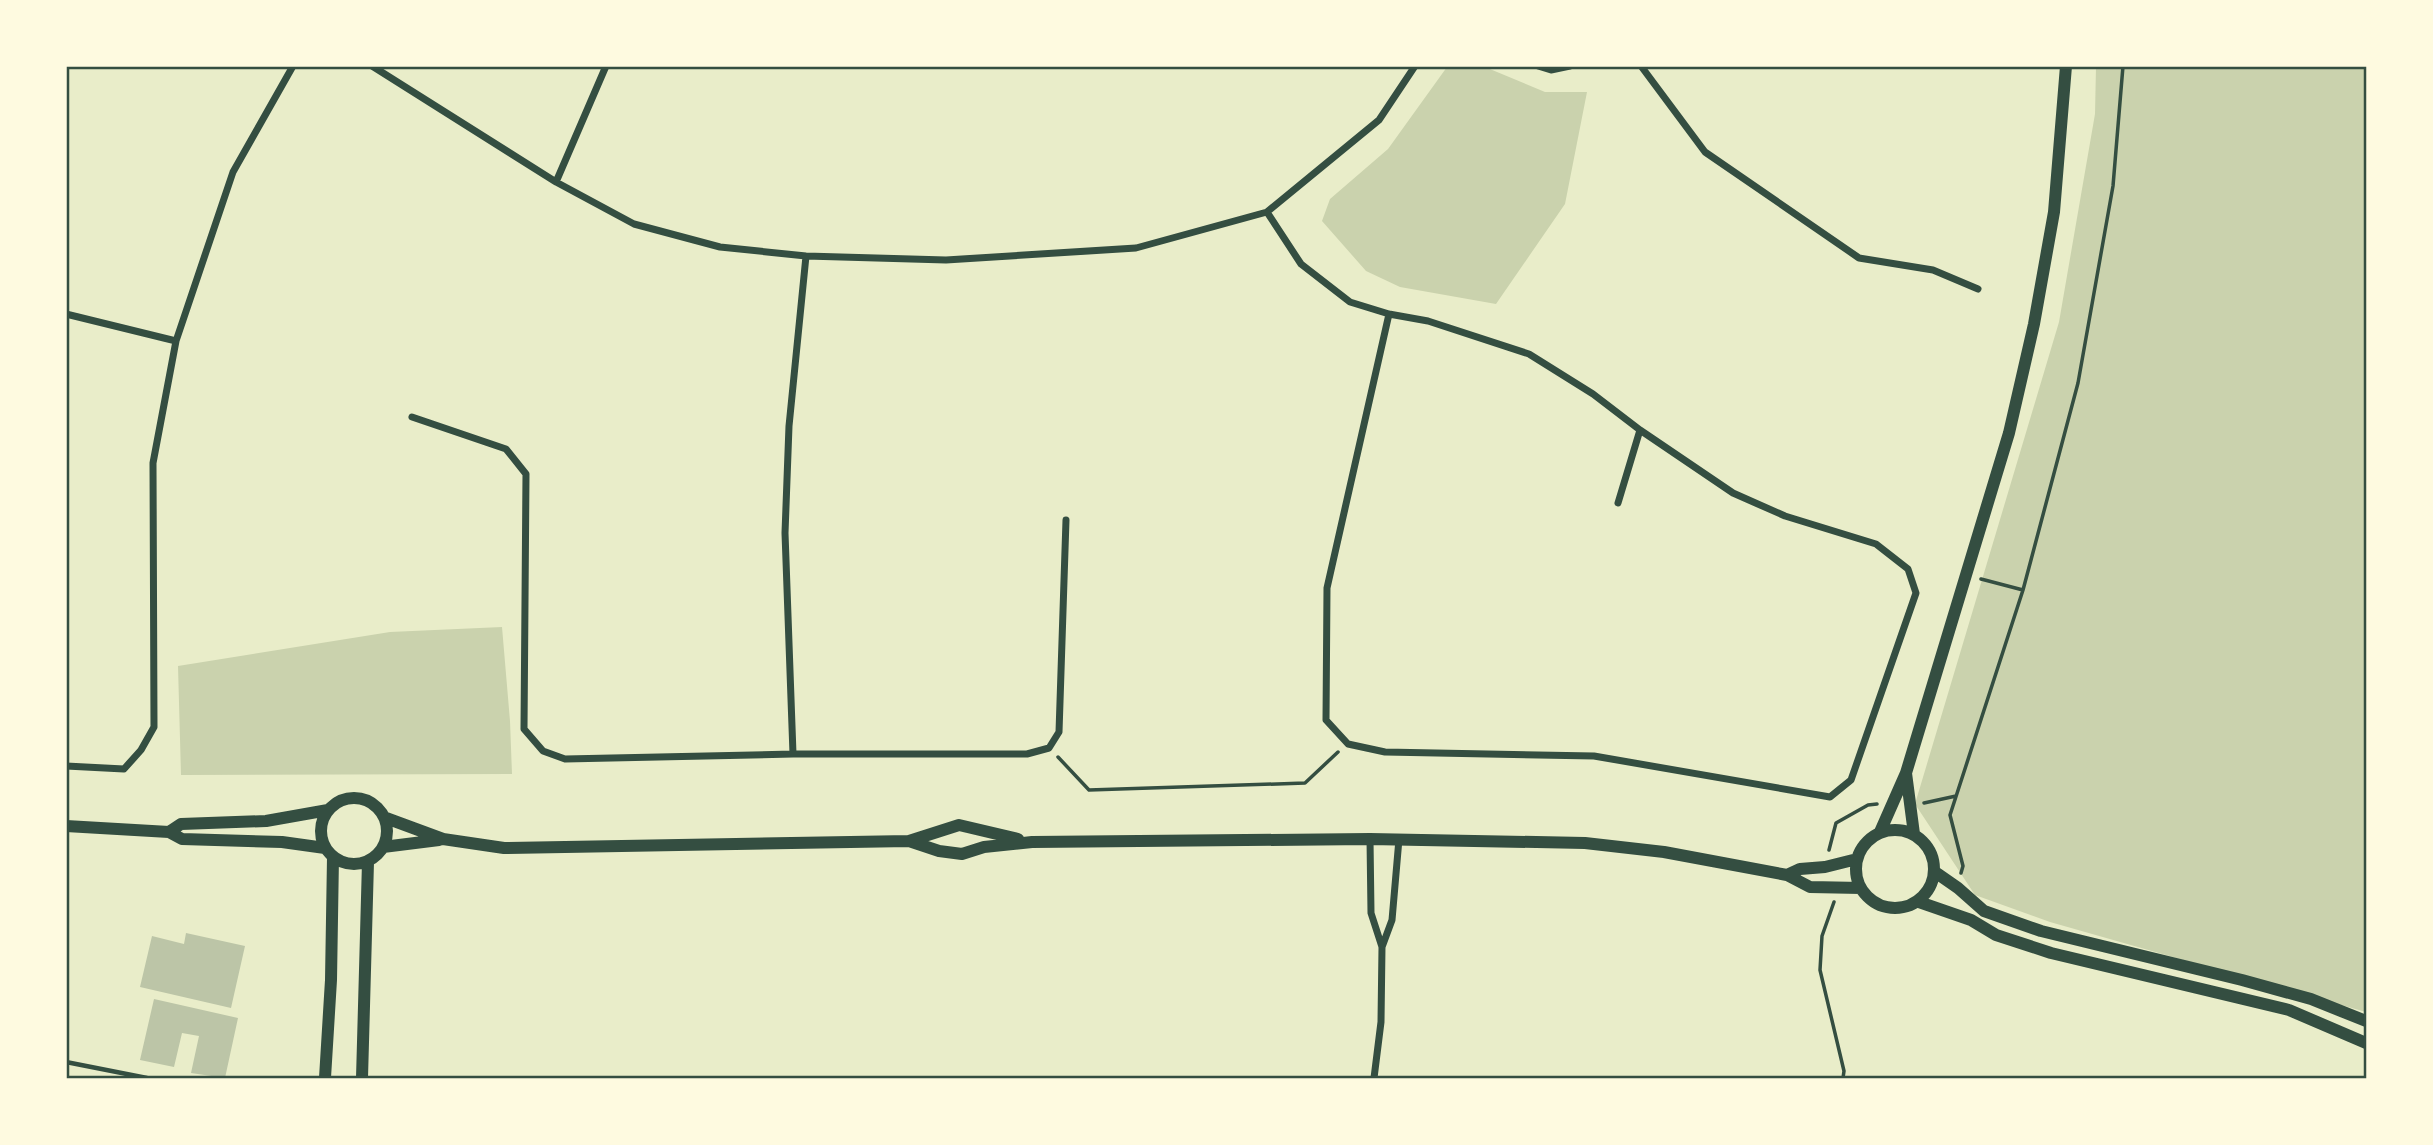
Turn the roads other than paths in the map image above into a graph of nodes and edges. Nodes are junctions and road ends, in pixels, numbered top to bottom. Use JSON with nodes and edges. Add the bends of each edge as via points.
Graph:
{"nodes":[{"id":1,"x":293,"y":66,"type":"edge"},
{"id":2,"x":372,"y":66,"type":"edge"},
{"id":3,"x":606,"y":66,"type":"edge"},
{"id":4,"x":1415,"y":66,"type":"edge"},
{"id":5,"x":1538,"y":66,"type":"edge"},
{"id":6,"x":1570,"y":66,"type":"edge"},
{"id":7,"x":1640,"y":66,"type":"edge"},
{"id":8,"x":2066,"y":66,"type":"edge"},
{"id":9,"x":555,"y":182,"type":"junction"},
{"id":10,"x":1267,"y":212,"type":"junction"},
{"id":11,"x":806,"y":256,"type":"junction"},
{"id":12,"x":1978,"y":289,"type":"dead end"},
{"id":13,"x":66,"y":314,"type":"edge"},
{"id":14,"x":1389,"y":314,"type":"junction"},
{"id":15,"x":176,"y":341,"type":"junction"},
{"id":16,"x":412,"y":417,"type":"dead end"},
{"id":17,"x":1640,"y":430,"type":"junction"},
{"id":18,"x":1618,"y":503,"type":"dead end"},
{"id":19,"x":1066,"y":520,"type":"dead end"},
{"id":20,"x":793,"y":754,"type":"junction"},
{"id":21,"x":66,"y":766,"type":"edge"},
{"id":22,"x":1906,"y":773,"type":"junction"},
{"id":23,"x":328,"y":810,"type":"junction"},
{"id":24,"x":386,"y":818,"type":"junction"},
{"id":25,"x":66,"y":826,"type":"edge"},
{"id":26,"x":169,"y":832,"type":"junction"},
{"id":27,"x":1880,"y":832,"type":"junction"},
{"id":28,"x":1914,"y":834,"type":"junction"},
{"id":29,"x":443,"y":839,"type":"junction"},
{"id":30,"x":1370,"y":839,"type":"junction"},
{"id":31,"x":1399,"y":839,"type":"junction"},
{"id":32,"x":909,"y":841,"type":"junction"},
{"id":33,"x":1032,"y":842,"type":"junction"},
{"id":34,"x":383,"y":847,"type":"junction"},
{"id":35,"x":329,"y":853,"type":"junction"},
{"id":36,"x":1857,"y":859,"type":"junction"},
{"id":37,"x":368,"y":862,"type":"junction"},
{"id":38,"x":1934,"y":872,"type":"junction"},
{"id":39,"x":1787,"y":875,"type":"junction"},
{"id":40,"x":1861,"y":888,"type":"junction"},
{"id":41,"x":1919,"y":902,"type":"junction"},
{"id":42,"x":1382,"y":947,"type":"junction"},
{"id":43,"x":2367,"y":1021,"type":"edge"},
{"id":44,"x":2367,"y":1043,"type":"edge"},
{"id":45,"x":66,"y":1062,"type":"edge"},
{"id":46,"x":147,"y":1079,"type":"edge"},
{"id":47,"x":325,"y":1079,"type":"edge"},
{"id":48,"x":362,"y":1079,"type":"edge"},
{"id":49,"x":1374,"y":1079,"type":"edge"}],
"edges":[{"from":1,"to":15,"type":"street","via":[[233,173]]},
{"from":2,"to":9,"type":"street"},
{"from":3,"to":9,"type":"street"},
{"from":4,"to":10,"type":"street","via":[[1379,120]]},
{"from":5,"to":6,"type":"street","via":[[1551,70]]},
{"from":7,"to":12,"type":"street","via":[[1705,152],[1859,258],[1933,270]]},
{"from":8,"to":22,"type":"street","via":[[2054,212],[2034,324],[2009,433]]},
{"from":9,"to":11,"type":"street","via":[[634,223],[720,247]]},
{"from":10,"to":11,"type":"street","via":[[1136,248],[946,260]]},
{"from":10,"to":14,"type":"street","via":[[1301,264],[1350,302]]},
{"from":11,"to":20,"type":"street","via":[[789,426],[785,533]]},
{"from":13,"to":15,"type":"street"},
{"from":14,"to":17,"type":"street","via":[[1429,321],[1529,354]]},
{"from":14,"to":17,"type":"street","via":[[1327,588],[1326,720],[1348,744],[1385,752],[1594,756],[1830,797],[1851,780],[1916,593],[1908,569],[1876,544],[1786,516],[1733,493]]},
{"from":15,"to":21,"type":"street","via":[[153,463],[154,727],[124,769]]},
{"from":16,"to":20,"type":"street","via":[[506,449],[526,474],[524,729],[543,751],[565,759]]},
{"from":17,"to":18,"type":"street"},
{"from":19,"to":20,"type":"street","via":[[1059,732],[1049,748],[1027,754]]},
{"from":22,"to":27,"type":"street"},
{"from":22,"to":28,"type":"street"},
{"from":23,"to":24,"type":"street","via":[[349,798],[361,799]]},
{"from":23,"to":26,"type":"street","via":[[259,822],[181,824]]},
{"from":23,"to":35,"type":"street","via":[[321,833]]},
{"from":24,"to":29,"type":"street"},
{"from":24,"to":34,"type":"street","via":[[389,833]]},
{"from":25,"to":26,"type":"street"},
{"from":26,"to":35,"type":"street","via":[[182,839],[282,842]]},
{"from":27,"to":28,"type":"street","via":[[1891,829]]},
{"from":27,"to":36,"type":"street","via":[[1861,848]]},
{"from":28,"to":38,"type":"street","via":[[1930,850]]},
{"from":29,"to":32,"type":"street","via":[[504,848]]},
{"from":29,"to":34,"type":"street"},
{"from":30,"to":31,"type":"street"},
{"from":30,"to":33,"type":"street"},
{"from":30,"to":42,"type":"street","via":[[1371,913]]},
{"from":31,"to":39,"type":"street","via":[[1585,843]]},
{"from":31,"to":42,"type":"street","via":[[1392,920]]},
{"from":32,"to":33,"type":"street","via":[[962,854]]},
{"from":32,"to":33,"type":"street","via":[[959,825]]},
{"from":34,"to":37,"type":"street"},
{"from":35,"to":37,"type":"street","via":[[341,862]]},
{"from":35,"to":47,"type":"street","via":[[331,980]]},
{"from":36,"to":39,"type":"street"},
{"from":36,"to":40,"type":"street"},
{"from":37,"to":48,"type":"street"},
{"from":38,"to":41,"type":"street"},
{"from":38,"to":43,"type":"street","via":[[1984,911],[2041,931],[2311,999]]},
{"from":39,"to":40,"type":"street","via":[[1810,887]]},
{"from":40,"to":41,"type":"street","via":[[1884,906]]},
{"from":41,"to":44,"type":"street","via":[[2051,953],[2289,1010]]},
{"from":42,"to":49,"type":"street","via":[[1381,1022]]},
{"from":45,"to":46,"type":"lane"}]}
